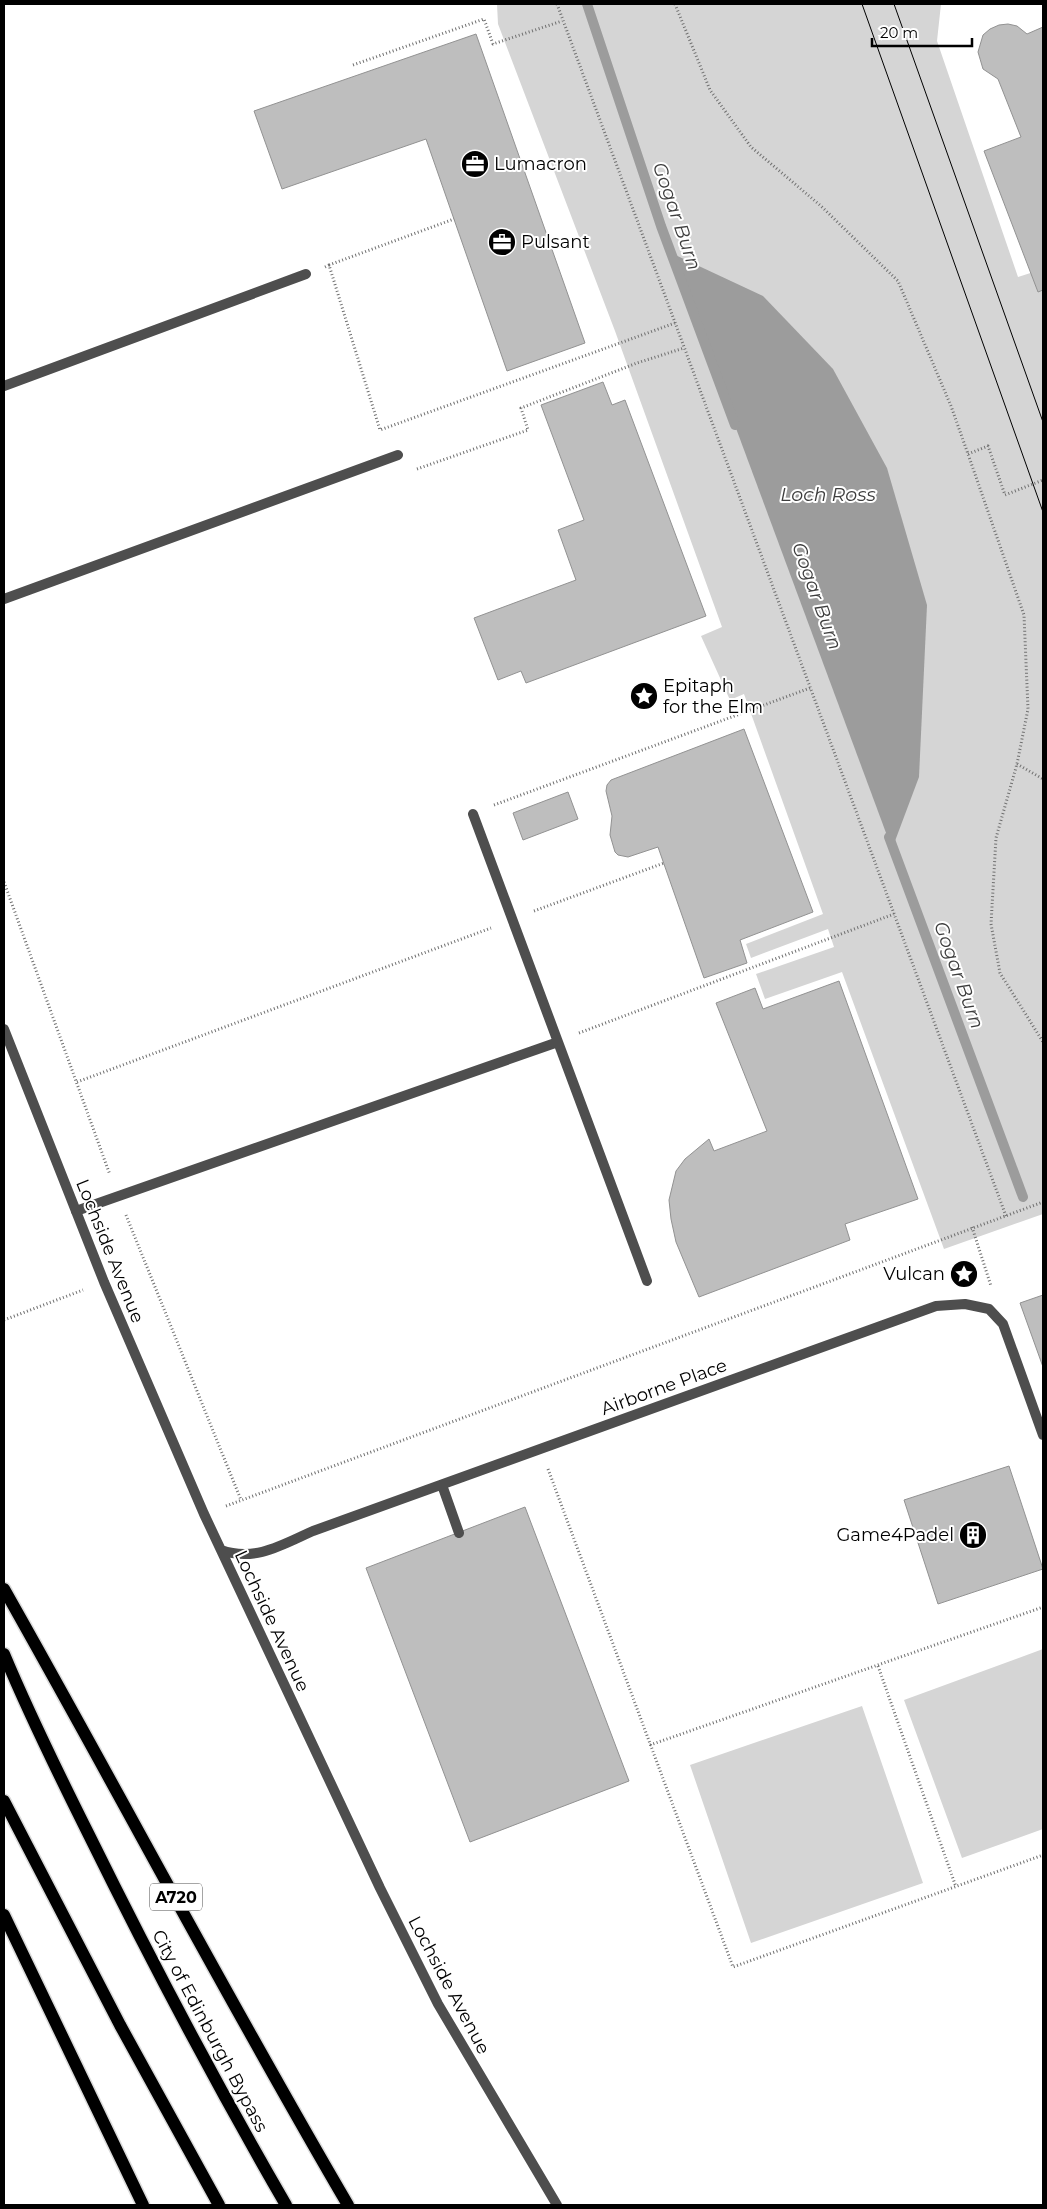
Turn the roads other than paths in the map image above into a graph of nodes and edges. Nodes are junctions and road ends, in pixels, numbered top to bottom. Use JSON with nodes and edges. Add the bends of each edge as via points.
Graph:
{"nodes":[{"id":1,"x":306,"y":274,"type":"road end"},
{"id":2,"x":4,"y":386,"type":"edge"},
{"id":3,"x":398,"y":455,"type":"dead end"},
{"id":4,"x":4,"y":599,"type":"edge"},
{"id":5,"x":473,"y":814,"type":"road end"},
{"id":6,"x":4,"y":1030,"type":"edge"},
{"id":7,"x":558,"y":1042,"type":"junction"},
{"id":8,"x":76,"y":1211,"type":"junction"},
{"id":9,"x":647,"y":1281,"type":"dead end"},
{"id":10,"x":1043,"y":1435,"type":"edge"},
{"id":11,"x":442,"y":1484,"type":"junction"},
{"id":12,"x":459,"y":1533,"type":"dead end"},
{"id":13,"x":221,"y":1550,"type":"junction"},
{"id":14,"x":4,"y":1589,"type":"edge"},
{"id":15,"x":4,"y":1654,"type":"edge"},
{"id":16,"x":4,"y":1801,"type":"edge"},
{"id":17,"x":4,"y":1915,"type":"edge"},
{"id":18,"x":143,"y":2205,"type":"edge"},
{"id":19,"x":219,"y":2205,"type":"edge"},
{"id":20,"x":286,"y":2205,"type":"edge"},
{"id":21,"x":348,"y":2205,"type":"edge"},
{"id":22,"x":557,"y":2205,"type":"edge"}],
"edges":[{"from":1,"to":2,"type":"street"},
{"from":3,"to":4,"type":"street"},
{"from":5,"to":7,"type":"street"},
{"from":6,"to":8,"type":"street","name":"Lochside Avenue"},
{"from":7,"to":8,"type":"street"},
{"from":7,"to":9,"type":"street"},
{"from":8,"to":13,"type":"street","name":"Lochside Avenue"},
{"from":10,"to":11,"type":"street","name":"Airborne Place","via":[[1003,1324],[989,1309],[965,1304],[936,1306]]},
{"from":11,"to":12,"type":"street"},
{"from":11,"to":13,"type":"street","name":"Airborne Place","via":[[252,1555],[235,1555]]},
{"from":13,"to":22,"type":"street","name":"Lochside Avenue","via":[[438,2004]]},
{"from":14,"to":21,"type":"main road","number":"A720","via":[[108,1772],[276,2082]]},
{"from":15,"to":20,"type":"main road","name":"City of Edinburgh Bypass","number":"A720","via":[[33,1722],[140,1938]]},
{"from":16,"to":19,"type":"main road","via":[[120,2025]]},
{"from":17,"to":18,"type":"main road"}]}
